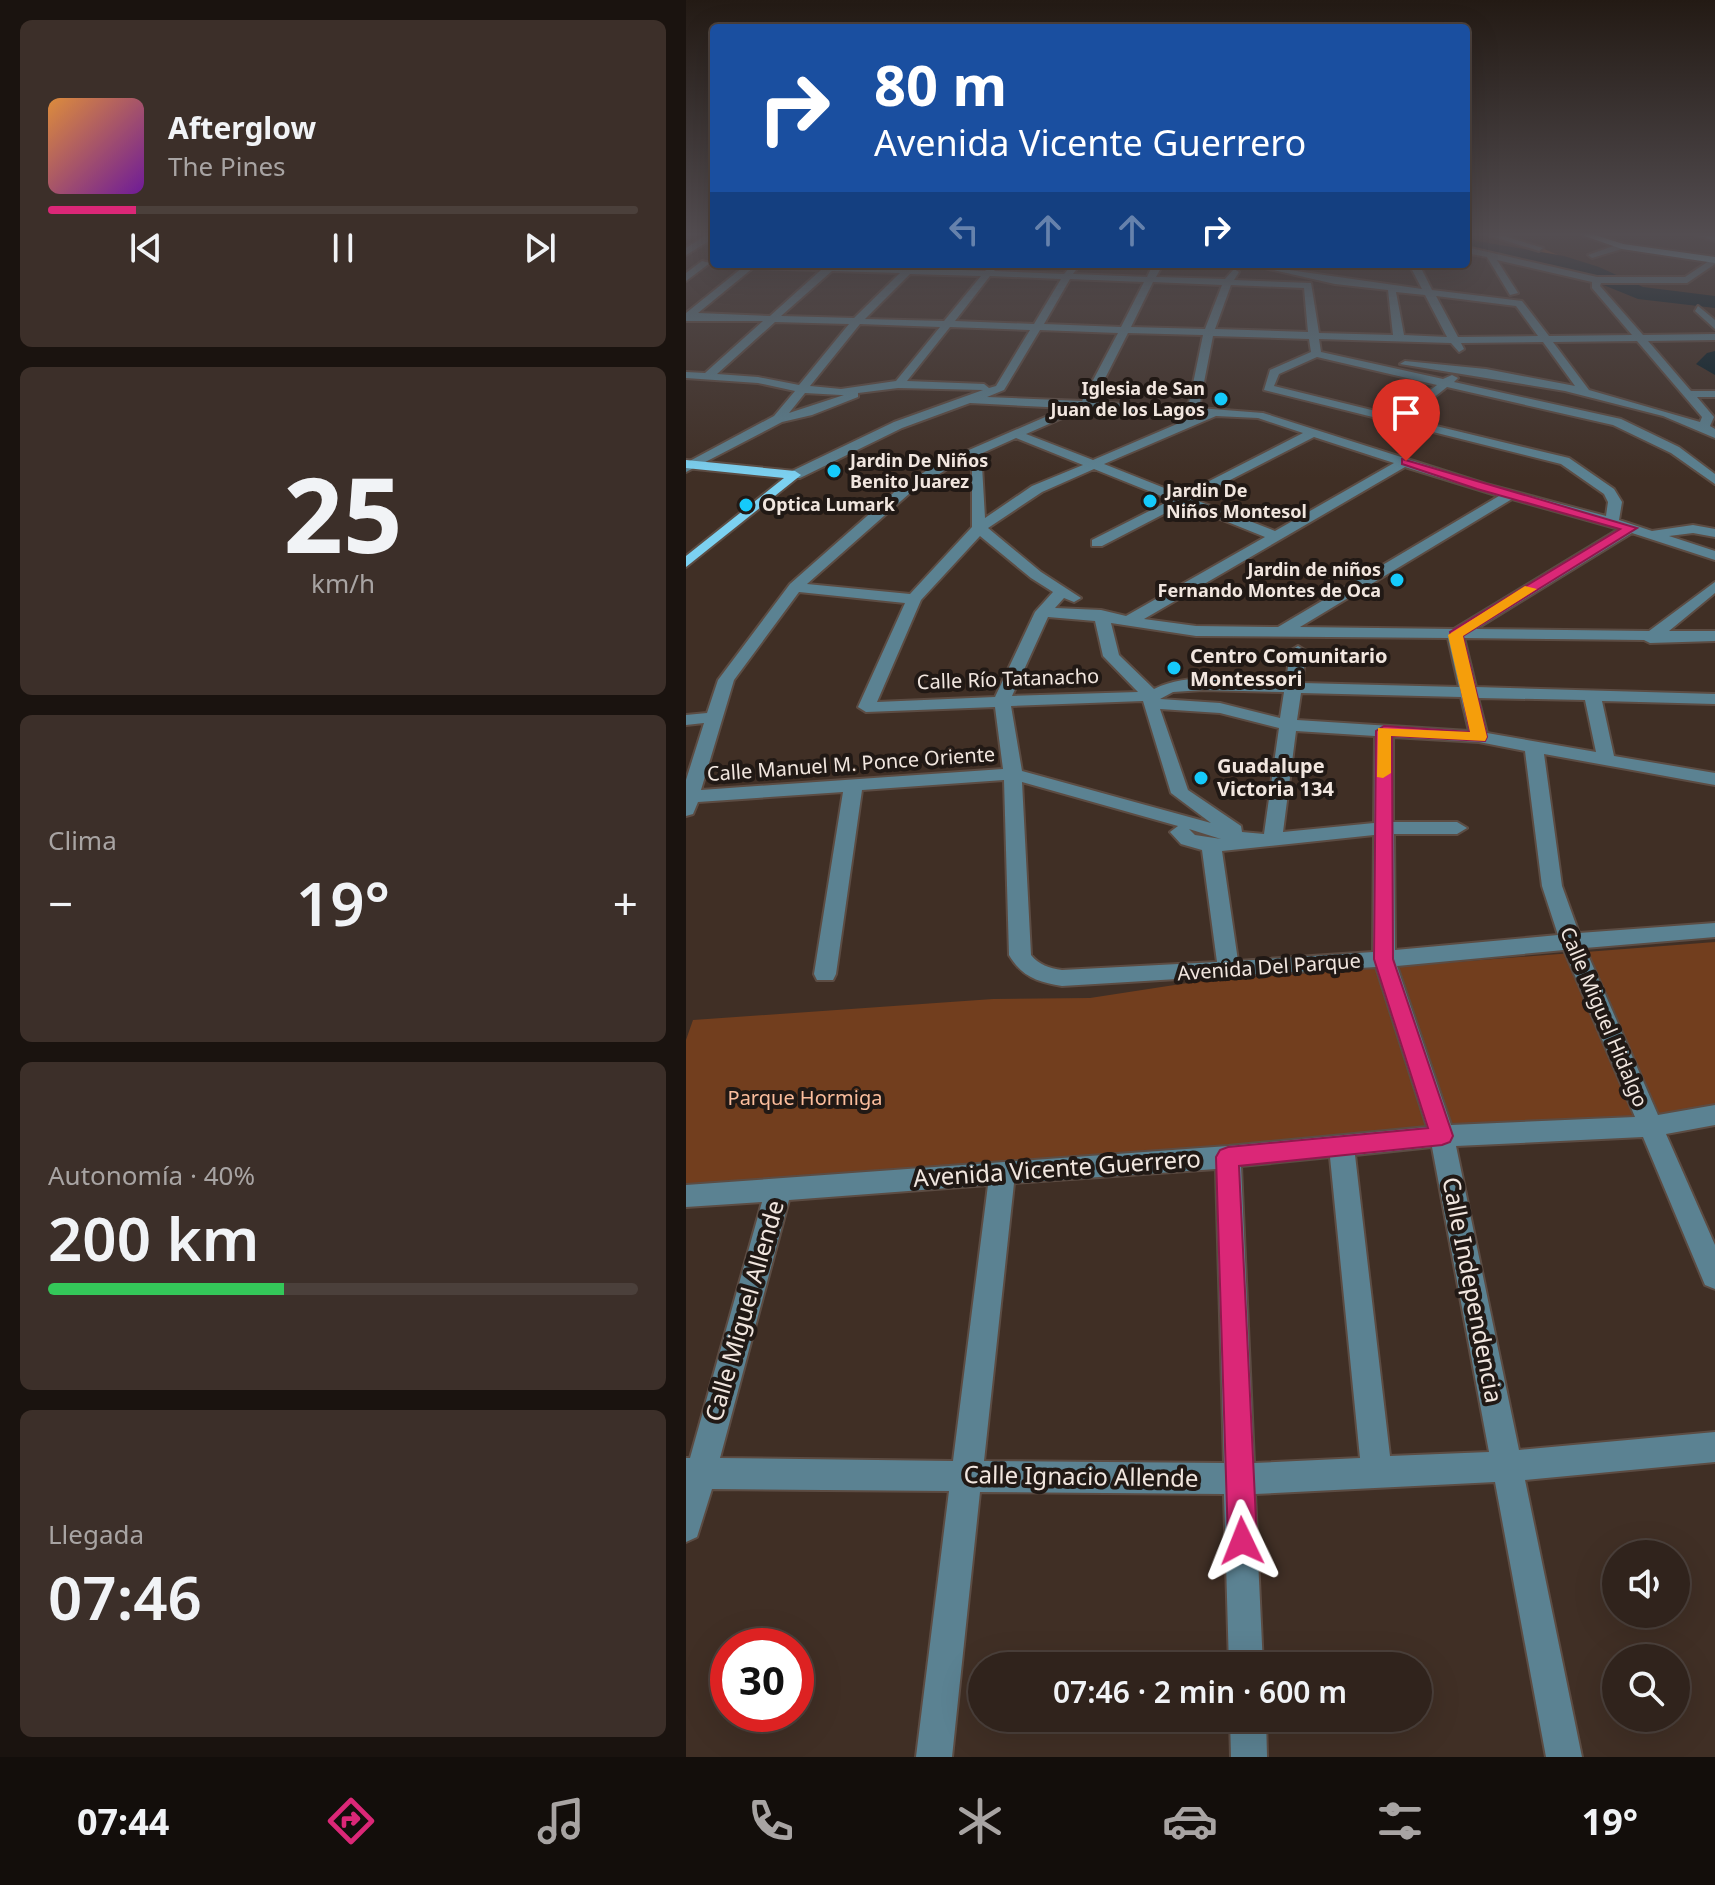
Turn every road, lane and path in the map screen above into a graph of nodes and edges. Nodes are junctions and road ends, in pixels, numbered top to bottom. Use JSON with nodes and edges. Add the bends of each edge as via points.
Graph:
{"nodes":[{"id":1,"x":777,"y":314,"type":"edge"},
{"id":2,"x":864,"y":314,"type":"edge"},
{"id":3,"x":955,"y":314,"type":"edge"},
{"id":4,"x":1044,"y":314,"type":"edge"},
{"id":5,"x":1132,"y":314,"type":"edge"},
{"id":6,"x":1217,"y":314,"type":"edge"},
{"id":7,"x":1310,"y":314,"type":"edge"},
{"id":8,"x":1392,"y":314,"type":"edge"},
{"id":9,"x":1439,"y":314,"type":"edge"},
{"id":10,"x":1528,"y":314,"type":"edge"},
{"id":11,"x":1618,"y":314,"type":"edge"},
{"id":12,"x":687,"y":317,"type":"edge"},
{"id":13,"x":774,"y":317,"type":"junction"},
{"id":14,"x":857,"y":321,"type":"junction"},
{"id":15,"x":947,"y":324,"type":"junction"},
{"id":16,"x":1035,"y":328,"type":"junction"},
{"id":17,"x":1123,"y":331,"type":"junction"},
{"id":18,"x":1211,"y":333,"type":"junction"},
{"id":19,"x":1312,"y":335,"type":"junction"},
{"id":20,"x":1715,"y":337,"type":"edge"},
{"id":21,"x":1393,"y":338,"type":"junction"},
{"id":22,"x":1637,"y":338,"type":"junction"},
{"id":23,"x":1454,"y":340,"type":"junction"},
{"id":24,"x":1548,"y":340,"type":"junction"},
{"id":25,"x":1389,"y":350,"type":"dead end"},
{"id":26,"x":1316,"y":354,"type":"junction"},
{"id":27,"x":1357,"y":362,"type":"junction"},
{"id":28,"x":1471,"y":368,"type":"junction"},
{"id":29,"x":686,"y":375,"type":"edge"},
{"id":30,"x":708,"y":376,"type":"junction"},
{"id":31,"x":1443,"y":383,"type":"junction"},
{"id":32,"x":899,"y":384,"type":"junction"},
{"id":33,"x":804,"y":385,"type":"junction"},
{"id":34,"x":877,"y":386,"type":"junction"},
{"id":35,"x":1000,"y":388,"type":"junction"},
{"id":36,"x":1046,"y":390,"type":"dead end"},
{"id":37,"x":1077,"y":391,"type":"dead end"},
{"id":38,"x":1585,"y":392,"type":"junction"},
{"id":39,"x":1687,"y":394,"type":"junction"},
{"id":40,"x":1715,"y":394,"type":"edge"},
{"id":41,"x":1090,"y":397,"type":"junction"},
{"id":42,"x":965,"y":399,"type":"junction"},
{"id":43,"x":1193,"y":410,"type":"junction"},
{"id":44,"x":1217,"y":411,"type":"junction"},
{"id":45,"x":1688,"y":418,"type":"junction"},
{"id":46,"x":778,"y":419,"type":"junction"},
{"id":47,"x":1400,"y":420,"type":"junction"},
{"id":48,"x":1709,"y":422,"type":"edge"},
{"id":49,"x":1631,"y":429,"type":"junction"},
{"id":50,"x":1385,"y":431,"type":"dead end"},
{"id":51,"x":1314,"y":432,"type":"junction"},
{"id":52,"x":1013,"y":433,"type":"junction"},
{"id":53,"x":1715,"y":434,"type":"edge"},
{"id":54,"x":1406,"y":461,"type":"junction"},
{"id":55,"x":688,"y":465,"type":"edge"},
{"id":56,"x":1091,"y":465,"type":"junction"},
{"id":57,"x":976,"y":466,"type":"dead end"},
{"id":58,"x":795,"y":475,"type":"junction"},
{"id":59,"x":1715,"y":480,"type":"edge"},
{"id":60,"x":1510,"y":495,"type":"junction"},
{"id":61,"x":1178,"y":500,"type":"junction"},
{"id":62,"x":1612,"y":522,"type":"junction"},
{"id":63,"x":979,"y":528,"type":"junction"},
{"id":64,"x":1630,"y":528,"type":"junction"},
{"id":65,"x":1715,"y":533,"type":"edge"},
{"id":66,"x":1652,"y":534,"type":"junction"},
{"id":67,"x":1273,"y":535,"type":"junction"},
{"id":68,"x":1097,"y":543,"type":"dead end"},
{"id":69,"x":1715,"y":556,"type":"edge"},
{"id":70,"x":686,"y":563,"type":"edge"},
{"id":71,"x":1715,"y":586,"type":"edge"},
{"id":72,"x":795,"y":587,"type":"junction"},
{"id":73,"x":1062,"y":591,"type":"junction"},
{"id":74,"x":914,"y":599,"type":"junction"},
{"id":75,"x":1043,"y":612,"type":"junction"},
{"id":76,"x":1101,"y":615,"type":"junction"},
{"id":77,"x":1126,"y":623,"type":"junction"},
{"id":78,"x":1283,"y":631,"type":"junction"},
{"id":79,"x":1455,"y":635,"type":"junction"},
{"id":80,"x":1715,"y":636,"type":"edge"},
{"id":81,"x":1650,"y":638,"type":"junction"},
{"id":82,"x":1298,"y":651,"type":"dead end"},
{"id":83,"x":1295,"y":688,"type":"junction"},
{"id":84,"x":1471,"y":693,"type":"junction"},
{"id":85,"x":1592,"y":694,"type":"junction"},
{"id":86,"x":1715,"y":699,"type":"edge"},
{"id":87,"x":1002,"y":700,"type":"junction"},
{"id":88,"x":1151,"y":700,"type":"junction"},
{"id":89,"x":714,"y":717,"type":"junction"},
{"id":90,"x":686,"y":720,"type":"edge"},
{"id":91,"x":1290,"y":725,"type":"junction"},
{"id":92,"x":1384,"y":731,"type":"junction"},
{"id":93,"x":1479,"y":737,"type":"junction"},
{"id":94,"x":1534,"y":748,"type":"junction"},
{"id":95,"x":1606,"y":759,"type":"junction"},
{"id":96,"x":1013,"y":774,"type":"junction"},
{"id":97,"x":1715,"y":779,"type":"edge"},
{"id":98,"x":853,"y":787,"type":"junction"},
{"id":99,"x":688,"y":801,"type":"edge"},
{"id":100,"x":1382,"y":828,"type":"junction"},
{"id":101,"x":1457,"y":828,"type":"dead end"},
{"id":102,"x":1273,"y":837,"type":"junction"},
{"id":103,"x":1249,"y":840,"type":"junction"},
{"id":104,"x":1211,"y":846,"type":"junction"},
{"id":105,"x":1715,"y":930,"type":"edge"},
{"id":106,"x":1570,"y":939,"type":"junction"},
{"id":107,"x":1384,"y":959,"type":"junction"},
{"id":108,"x":1229,"y":970,"type":"junction"},
{"id":109,"x":825,"y":974,"type":"dead end"},
{"id":110,"x":1715,"y":1115,"type":"edge"},
{"id":111,"x":1650,"y":1127,"type":"junction"},
{"id":112,"x":1442,"y":1136,"type":"junction"},
{"id":113,"x":1341,"y":1145,"type":"junction"},
{"id":114,"x":1228,"y":1157,"type":"junction"},
{"id":115,"x":1002,"y":1173,"type":"junction"},
{"id":116,"x":779,"y":1188,"type":"junction"},
{"id":117,"x":686,"y":1196,"type":"edge"},
{"id":118,"x":1715,"y":1276,"type":"edge"},
{"id":119,"x":1715,"y":1447,"type":"edge"},
{"id":120,"x":1506,"y":1466,"type":"junction"},
{"id":121,"x":692,"y":1473,"type":"edge"},
{"id":122,"x":1377,"y":1474,"type":"junction"},
{"id":123,"x":966,"y":1475,"type":"junction"},
{"id":124,"x":1240,"y":1479,"type":"junction"},
{"id":125,"x":686,"y":1526,"type":"edge"},
{"id":126,"x":1246,"y":1652,"type":"edge"},
{"id":127,"x":1248,"y":1732,"type":"edge"},
{"id":128,"x":934,"y":1757,"type":"edge"},
{"id":129,"x":1249,"y":1757,"type":"edge"},
{"id":130,"x":1564,"y":1757,"type":"edge"}],
"edges":[{"from":1,"to":13,"type":"street"},
{"from":2,"to":14,"type":"street"},
{"from":3,"to":15,"type":"street"},
{"from":4,"to":16,"type":"street"},
{"from":5,"to":17,"type":"street"},
{"from":6,"to":18,"type":"street"},
{"from":7,"to":19,"type":"street"},
{"from":8,"to":21,"type":"street"},
{"from":9,"to":23,"type":"street"},
{"from":10,"to":24,"type":"street"},
{"from":11,"to":22,"type":"street"},
{"from":12,"to":13,"type":"street"},
{"from":13,"to":14,"type":"street"},
{"from":13,"to":30,"type":"street"},
{"from":14,"to":15,"type":"street"},
{"from":14,"to":33,"type":"street"},
{"from":15,"to":16,"type":"street"},
{"from":15,"to":32,"type":"street"},
{"from":16,"to":17,"type":"street"},
{"from":16,"to":35,"type":"street"},
{"from":17,"to":18,"type":"street"},
{"from":17,"to":41,"type":"street"},
{"from":18,"to":19,"type":"street"},
{"from":18,"to":43,"type":"street"},
{"from":19,"to":21,"type":"street"},
{"from":19,"to":26,"type":"street"},
{"from":20,"to":22,"type":"street"},
{"from":21,"to":23,"type":"street"},
{"from":21,"to":25,"type":"street"},
{"from":22,"to":24,"type":"street"},
{"from":22,"to":39,"type":"street"},
{"from":23,"to":24,"type":"street"},
{"from":23,"to":28,"type":"street"},
{"from":24,"to":38,"type":"street"},
{"from":26,"to":27,"type":"street"},
{"from":26,"to":47,"type":"street","via":[[1274,372],[1268,388]]},
{"from":27,"to":28,"type":"street"},
{"from":27,"to":31,"type":"street"},
{"from":28,"to":31,"type":"street"},
{"from":28,"to":38,"type":"street"},
{"from":29,"to":30,"type":"street"},
{"from":30,"to":33,"type":"street"},
{"from":31,"to":47,"type":"street"},
{"from":31,"to":49,"type":"street"},
{"from":32,"to":33,"type":"street"},
{"from":32,"to":34,"type":"street"},
{"from":32,"to":35,"type":"street"},
{"from":33,"to":34,"type":"street","via":[[841,392]]},
{"from":33,"to":46,"type":"street"},
{"from":34,"to":46,"type":"street"},
{"from":35,"to":36,"type":"street"},
{"from":35,"to":42,"type":"street"},
{"from":37,"to":41,"type":"street"},
{"from":38,"to":45,"type":"street"},
{"from":39,"to":40,"type":"street"},
{"from":39,"to":48,"type":"street"},
{"from":41,"to":42,"type":"street"},
{"from":41,"to":43,"type":"street"},
{"from":41,"to":52,"type":"street"},
{"from":42,"to":58,"type":"street"},
{"from":43,"to":44,"type":"street"},
{"from":44,"to":51,"type":"street","via":[[1259,415]]},
{"from":44,"to":56,"type":"street"},
{"from":45,"to":48,"type":"street"},
{"from":45,"to":49,"type":"street"},
{"from":46,"to":55,"type":"street"},
{"from":47,"to":50,"type":"street"},
{"from":47,"to":62,"type":"street","via":[[1565,461],[1609,492],[1615,502]]},
{"from":48,"to":53,"type":"street"},
{"from":49,"to":59,"type":"street","via":[[1675,450]]},
{"from":51,"to":54,"type":"street"},
{"from":51,"to":61,"type":"street"},
{"from":52,"to":56,"type":"street"},
{"from":52,"to":72,"type":"street","via":[[905,490]]},
{"from":54,"to":60,"type":"street"},
{"from":54,"to":67,"type":"street"},
{"from":55,"to":58,"type":"main road"},
{"from":56,"to":61,"type":"street"},
{"from":56,"to":63,"type":"street","via":[[1037,489]]},
{"from":57,"to":63,"type":"street"},
{"from":58,"to":70,"type":"main road"},
{"from":60,"to":62,"type":"street"},
{"from":60,"to":78,"type":"street"},
{"from":61,"to":67,"type":"street"},
{"from":61,"to":68,"type":"street"},
{"from":62,"to":64,"type":"street"},
{"from":63,"to":73,"type":"street"},
{"from":63,"to":74,"type":"street"},
{"from":64,"to":66,"type":"street"},
{"from":64,"to":79,"type":"street"},
{"from":65,"to":66,"type":"street","via":[[1693,529]]},
{"from":66,"to":69,"type":"street"},
{"from":67,"to":77,"type":"street"},
{"from":71,"to":81,"type":"street"},
{"from":72,"to":74,"type":"street"},
{"from":72,"to":89,"type":"street","via":[[726,680]]},
{"from":73,"to":75,"type":"street"},
{"from":73,"to":76,"type":"street"},
{"from":74,"to":87,"type":"street","name":"Calle Río Tatanacho","via":[[866,707]]},
{"from":75,"to":76,"type":"street"},
{"from":75,"to":87,"type":"street"},
{"from":76,"to":77,"type":"street"},
{"from":76,"to":88,"type":"street","via":[[1111,656]]},
{"from":77,"to":78,"type":"street","via":[[1196,631]]},
{"from":78,"to":79,"type":"street"},
{"from":79,"to":81,"type":"street"},
{"from":79,"to":84,"type":"street"},
{"from":80,"to":81,"type":"street"},
{"from":82,"to":83,"type":"street"},
{"from":83,"to":84,"type":"street"},
{"from":83,"to":88,"type":"street","via":[[1170,687]]},
{"from":83,"to":91,"type":"street"},
{"from":84,"to":85,"type":"street"},
{"from":84,"to":93,"type":"street"},
{"from":85,"to":86,"type":"street"},
{"from":85,"to":95,"type":"street"},
{"from":87,"to":88,"type":"street","name":"Calle Río Tatanacho"},
{"from":87,"to":96,"type":"street"},
{"from":88,"to":91,"type":"street","via":[[1220,708]]},
{"from":88,"to":103,"type":"street","via":[[1180,793]]},
{"from":89,"to":90,"type":"street"},
{"from":89,"to":99,"type":"street"},
{"from":91,"to":92,"type":"street"},
{"from":91,"to":102,"type":"street"},
{"from":92,"to":93,"type":"street"},
{"from":92,"to":100,"type":"street","name":"Calle Independencia"},
{"from":93,"to":94,"type":"street"},
{"from":94,"to":95,"type":"street"},
{"from":94,"to":106,"type":"street","name":"Calle Miguel Hidalgo","via":[[1552,886]]},
{"from":95,"to":97,"type":"street"},
{"from":96,"to":98,"type":"street","name":"Calle Manuel M. Ponce Oriente"},
{"from":96,"to":103,"type":"street","name":"Calle Manuel M. Ponce Oriente"},
{"from":96,"to":108,"type":"street","name":"Avenida Del Parque","via":[[1020,955],[1033,970],[1062,978]]},
{"from":98,"to":99,"type":"street","name":"Calle Manuel M. Ponce Oriente"},
{"from":98,"to":109,"type":"street"},
{"from":100,"to":101,"type":"street"},
{"from":100,"to":102,"type":"street"},
{"from":100,"to":107,"type":"street","name":"Calle Independencia"},
{"from":102,"to":103,"type":"street"},
{"from":103,"to":104,"type":"street"},
{"from":103,"to":104,"type":"street","via":[[1180,832]]},
{"from":104,"to":108,"type":"street"},
{"from":105,"to":106,"type":"street","name":"Avenida Del Parque"},
{"from":106,"to":107,"type":"street","name":"Avenida Del Parque"},
{"from":106,"to":111,"type":"street","name":"Calle Miguel Hidalgo"},
{"from":107,"to":108,"type":"street","name":"Avenida Del Parque"},
{"from":107,"to":112,"type":"street","name":"Calle Independencia"},
{"from":110,"to":111,"type":"street","name":"Avenida Vicente Guerrero"},
{"from":111,"to":112,"type":"street","name":"Avenida Vicente Guerrero"},
{"from":111,"to":118,"type":"street","name":"Calle Miguel Hidalgo"},
{"from":112,"to":113,"type":"street","name":"Avenida Vicente Guerrero"},
{"from":112,"to":120,"type":"street","name":"Calle Independencia"},
{"from":113,"to":114,"type":"street","name":"Avenida Vicente Guerrero"},
{"from":113,"to":122,"type":"street"},
{"from":114,"to":115,"type":"street","name":"Avenida Vicente Guerrero"},
{"from":114,"to":124,"type":"street"},
{"from":115,"to":116,"type":"street","name":"Avenida Vicente Guerrero"},
{"from":115,"to":123,"type":"street"},
{"from":116,"to":117,"type":"street","name":"Avenida Vicente Guerrero"},
{"from":116,"to":121,"type":"street","name":"Calle Miguel Allende"},
{"from":119,"to":120,"type":"street","name":"Calle Ignacio Allende"},
{"from":120,"to":122,"type":"street","name":"Calle Ignacio Allende"},
{"from":120,"to":130,"type":"street","name":"Calle Independencia"},
{"from":121,"to":123,"type":"street","name":"Calle Ignacio Allende"},
{"from":121,"to":125,"type":"street","name":"Calle Miguel Allende"},
{"from":122,"to":124,"type":"street","name":"Calle Ignacio Allende"},
{"from":123,"to":124,"type":"street","name":"Calle Ignacio Allende"},
{"from":123,"to":128,"type":"street"},
{"from":124,"to":126,"type":"street"},
{"from":127,"to":129,"type":"street"}]}
